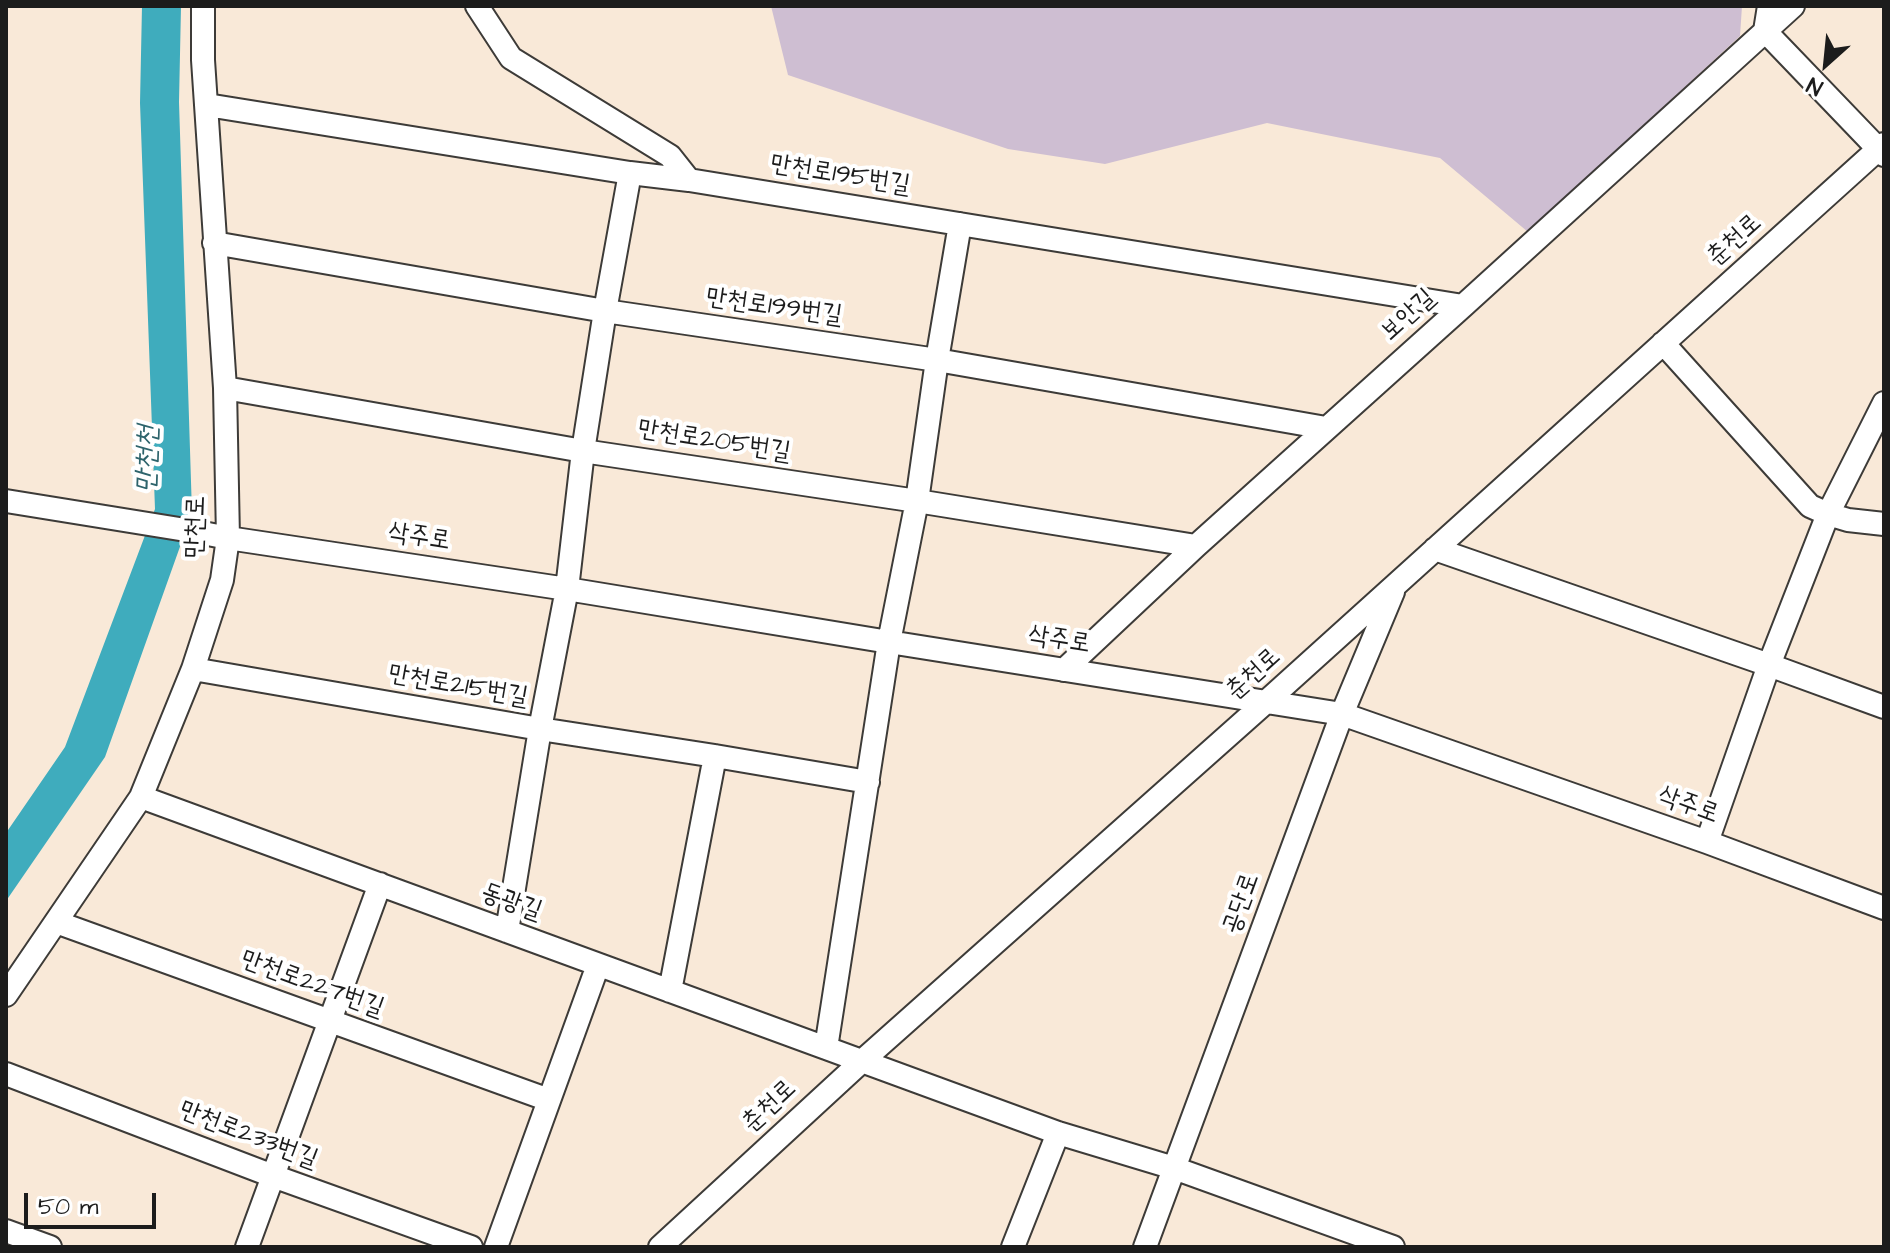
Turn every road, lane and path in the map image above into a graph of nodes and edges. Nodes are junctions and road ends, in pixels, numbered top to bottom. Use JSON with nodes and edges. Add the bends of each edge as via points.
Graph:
{"nodes":[{"id":1,"x":203,"y":6,"type":"edge"},
{"id":2,"x":477,"y":6,"type":"edge"},
{"id":3,"x":1769,"y":6,"type":"edge"},
{"id":4,"x":1793,"y":6,"type":"edge"},
{"id":5,"x":1765,"y":31,"type":"junction"},
{"id":6,"x":207,"y":105,"type":"junction"},
{"id":7,"x":1882,"y":149,"type":"edge"},
{"id":8,"x":630,"y":173,"type":"junction"},
{"id":9,"x":689,"y":180,"type":"junction"},
{"id":10,"x":960,"y":224,"type":"junction"},
{"id":11,"x":214,"y":243,"type":"junction"},
{"id":12,"x":1463,"y":306,"type":"junction"},
{"id":13,"x":605,"y":311,"type":"junction"},
{"id":14,"x":1663,"y":343,"type":"junction"},
{"id":15,"x":937,"y":360,"type":"junction"},
{"id":16,"x":225,"y":388,"type":"junction"},
{"id":17,"x":1884,"y":403,"type":"edge"},
{"id":18,"x":1326,"y":428,"type":"junction"},
{"id":19,"x":583,"y":451,"type":"junction"},
{"id":20,"x":6,"y":501,"type":"edge"},
{"id":21,"x":917,"y":501,"type":"junction"},
{"id":22,"x":1828,"y":514,"type":"junction"},
{"id":23,"x":1884,"y":524,"type":"edge"},
{"id":24,"x":228,"y":538,"type":"junction"},
{"id":25,"x":1196,"y":546,"type":"junction"},
{"id":26,"x":1435,"y":549,"type":"junction"},
{"id":27,"x":1397,"y":583,"type":"junction"},
{"id":28,"x":567,"y":589,"type":"junction"},
{"id":29,"x":889,"y":642,"type":"junction"},
{"id":30,"x":1769,"y":665,"type":"junction"},
{"id":31,"x":193,"y":669,"type":"junction"},
{"id":32,"x":1064,"y":670,"type":"junction"},
{"id":33,"x":1267,"y":701,"type":"junction"},
{"id":34,"x":1884,"y":707,"type":"edge"},
{"id":35,"x":1342,"y":714,"type":"junction"},
{"id":36,"x":540,"y":729,"type":"junction"},
{"id":37,"x":715,"y":756,"type":"junction"},
{"id":38,"x":868,"y":782,"type":"junction"},
{"id":39,"x":141,"y":797,"type":"junction"},
{"id":40,"x":1707,"y":842,"type":"junction"},
{"id":41,"x":380,"y":884,"type":"junction"},
{"id":42,"x":1884,"y":908,"type":"edge"},
{"id":43,"x":56,"y":922,"type":"junction"},
{"id":44,"x":507,"y":931,"type":"junction"},
{"id":45,"x":598,"y":965,"type":"junction"},
{"id":46,"x":670,"y":991,"type":"junction"},
{"id":47,"x":6,"y":995,"type":"edge"},
{"id":48,"x":330,"y":1021,"type":"junction"},
{"id":49,"x":826,"y":1048,"type":"junction"},
{"id":50,"x":861,"y":1062,"type":"junction"},
{"id":51,"x":6,"y":1074,"type":"edge"},
{"id":52,"x":549,"y":1100,"type":"junction"},
{"id":53,"x":1058,"y":1133,"type":"junction"},
{"id":54,"x":1174,"y":1168,"type":"junction"},
{"id":55,"x":273,"y":1176,"type":"junction"},
{"id":56,"x":6,"y":1231,"type":"edge"},
{"id":57,"x":50,"y":1247,"type":"edge"},
{"id":58,"x":247,"y":1247,"type":"edge"},
{"id":59,"x":471,"y":1247,"type":"edge"},
{"id":60,"x":496,"y":1247,"type":"edge"},
{"id":61,"x":660,"y":1247,"type":"edge"},
{"id":62,"x":1013,"y":1247,"type":"edge"},
{"id":63,"x":1145,"y":1247,"type":"edge"},
{"id":64,"x":1393,"y":1247,"type":"edge"}],
"edges":[{"from":1,"to":6,"type":"street","name":"만천로"},
{"from":2,"to":9,"type":"street","via":[[511,58],[670,156]]},
{"from":3,"to":5,"type":"street"},
{"from":4,"to":5,"type":"street","name":"보안길"},
{"from":5,"to":7,"type":"street"},
{"from":5,"to":12,"type":"street","name":"보안길"},
{"from":6,"to":8,"type":"street","name":"만천로195번길"},
{"from":6,"to":11,"type":"street","name":"만천로"},
{"from":7,"to":14,"type":"street","name":"춘천로"},
{"from":8,"to":9,"type":"street","name":"만천로195번길"},
{"from":8,"to":13,"type":"street"},
{"from":9,"to":10,"type":"street","name":"만천로195번길"},
{"from":10,"to":12,"type":"street","name":"만천로195번길"},
{"from":10,"to":15,"type":"street"},
{"from":11,"to":13,"type":"street","name":"만천로199번길"},
{"from":11,"to":16,"type":"street","name":"만천로"},
{"from":12,"to":18,"type":"street","name":"보안길"},
{"from":13,"to":15,"type":"street","name":"만천로199번길"},
{"from":13,"to":19,"type":"street"},
{"from":14,"to":22,"type":"street","via":[[1810,506]]},
{"from":14,"to":26,"type":"street","name":"춘천로"},
{"from":15,"to":18,"type":"street","name":"만천로199번길"},
{"from":15,"to":21,"type":"street"},
{"from":16,"to":19,"type":"street","name":"만천로205번길"},
{"from":16,"to":24,"type":"street","name":"만천로"},
{"from":17,"to":22,"type":"street"},
{"from":18,"to":25,"type":"street","name":"보안길"},
{"from":19,"to":21,"type":"street","name":"만천로205번길"},
{"from":19,"to":28,"type":"street"},
{"from":20,"to":24,"type":"street","name":"삭주로"},
{"from":21,"to":25,"type":"street","name":"만천로205번길"},
{"from":21,"to":29,"type":"street"},
{"from":22,"to":23,"type":"street"},
{"from":22,"to":30,"type":"street"},
{"from":24,"to":28,"type":"street","name":"삭주로"},
{"from":24,"to":31,"type":"street","name":"만천로","via":[[222,580]]},
{"from":25,"to":32,"type":"street","name":"보안길"},
{"from":26,"to":27,"type":"street","name":"춘천로"},
{"from":26,"to":30,"type":"street"},
{"from":27,"to":33,"type":"street","name":"춘천로"},
{"from":27,"to":35,"type":"street","name":"공단로"},
{"from":28,"to":29,"type":"street","name":"삭주로"},
{"from":28,"to":36,"type":"street"},
{"from":29,"to":32,"type":"street","name":"삭주로"},
{"from":29,"to":38,"type":"street"},
{"from":30,"to":34,"type":"street"},
{"from":30,"to":40,"type":"street"},
{"from":31,"to":36,"type":"street","name":"만천로215번길"},
{"from":31,"to":39,"type":"street","name":"만천로"},
{"from":32,"to":33,"type":"street","name":"삭주로"},
{"from":33,"to":35,"type":"street","name":"삭주로"},
{"from":33,"to":50,"type":"street","name":"춘천로"},
{"from":35,"to":40,"type":"street","name":"삭주로"},
{"from":35,"to":54,"type":"street","name":"공단로"},
{"from":36,"to":37,"type":"street","name":"만천로215번길"},
{"from":36,"to":44,"type":"street"},
{"from":37,"to":38,"type":"street","name":"만천로215번길"},
{"from":37,"to":46,"type":"street"},
{"from":38,"to":49,"type":"street"},
{"from":39,"to":41,"type":"street","name":"동광길"},
{"from":39,"to":43,"type":"street","name":"만천로"},
{"from":40,"to":42,"type":"street","name":"삭주로"},
{"from":41,"to":44,"type":"street","name":"동광길"},
{"from":41,"to":48,"type":"street"},
{"from":43,"to":47,"type":"street","name":"만천로"},
{"from":43,"to":48,"type":"street","name":"만천로227번길"},
{"from":44,"to":45,"type":"street","name":"동광길"},
{"from":45,"to":46,"type":"street","name":"동광길"},
{"from":45,"to":52,"type":"street"},
{"from":46,"to":49,"type":"street","name":"동광길"},
{"from":48,"to":52,"type":"street","name":"만천로227번길"},
{"from":48,"to":55,"type":"street"},
{"from":49,"to":50,"type":"street","name":"동광길"},
{"from":50,"to":53,"type":"street","name":"동광길"},
{"from":50,"to":61,"type":"street","name":"춘천로"},
{"from":51,"to":55,"type":"street","name":"만천로233번길"},
{"from":52,"to":60,"type":"street"},
{"from":53,"to":54,"type":"street","name":"동광길"},
{"from":53,"to":62,"type":"street"},
{"from":54,"to":63,"type":"street","name":"공단로"},
{"from":54,"to":64,"type":"street","name":"동광길"},
{"from":55,"to":58,"type":"street"},
{"from":55,"to":59,"type":"street","name":"만천로233번길"},
{"from":56,"to":57,"type":"street"}]}
